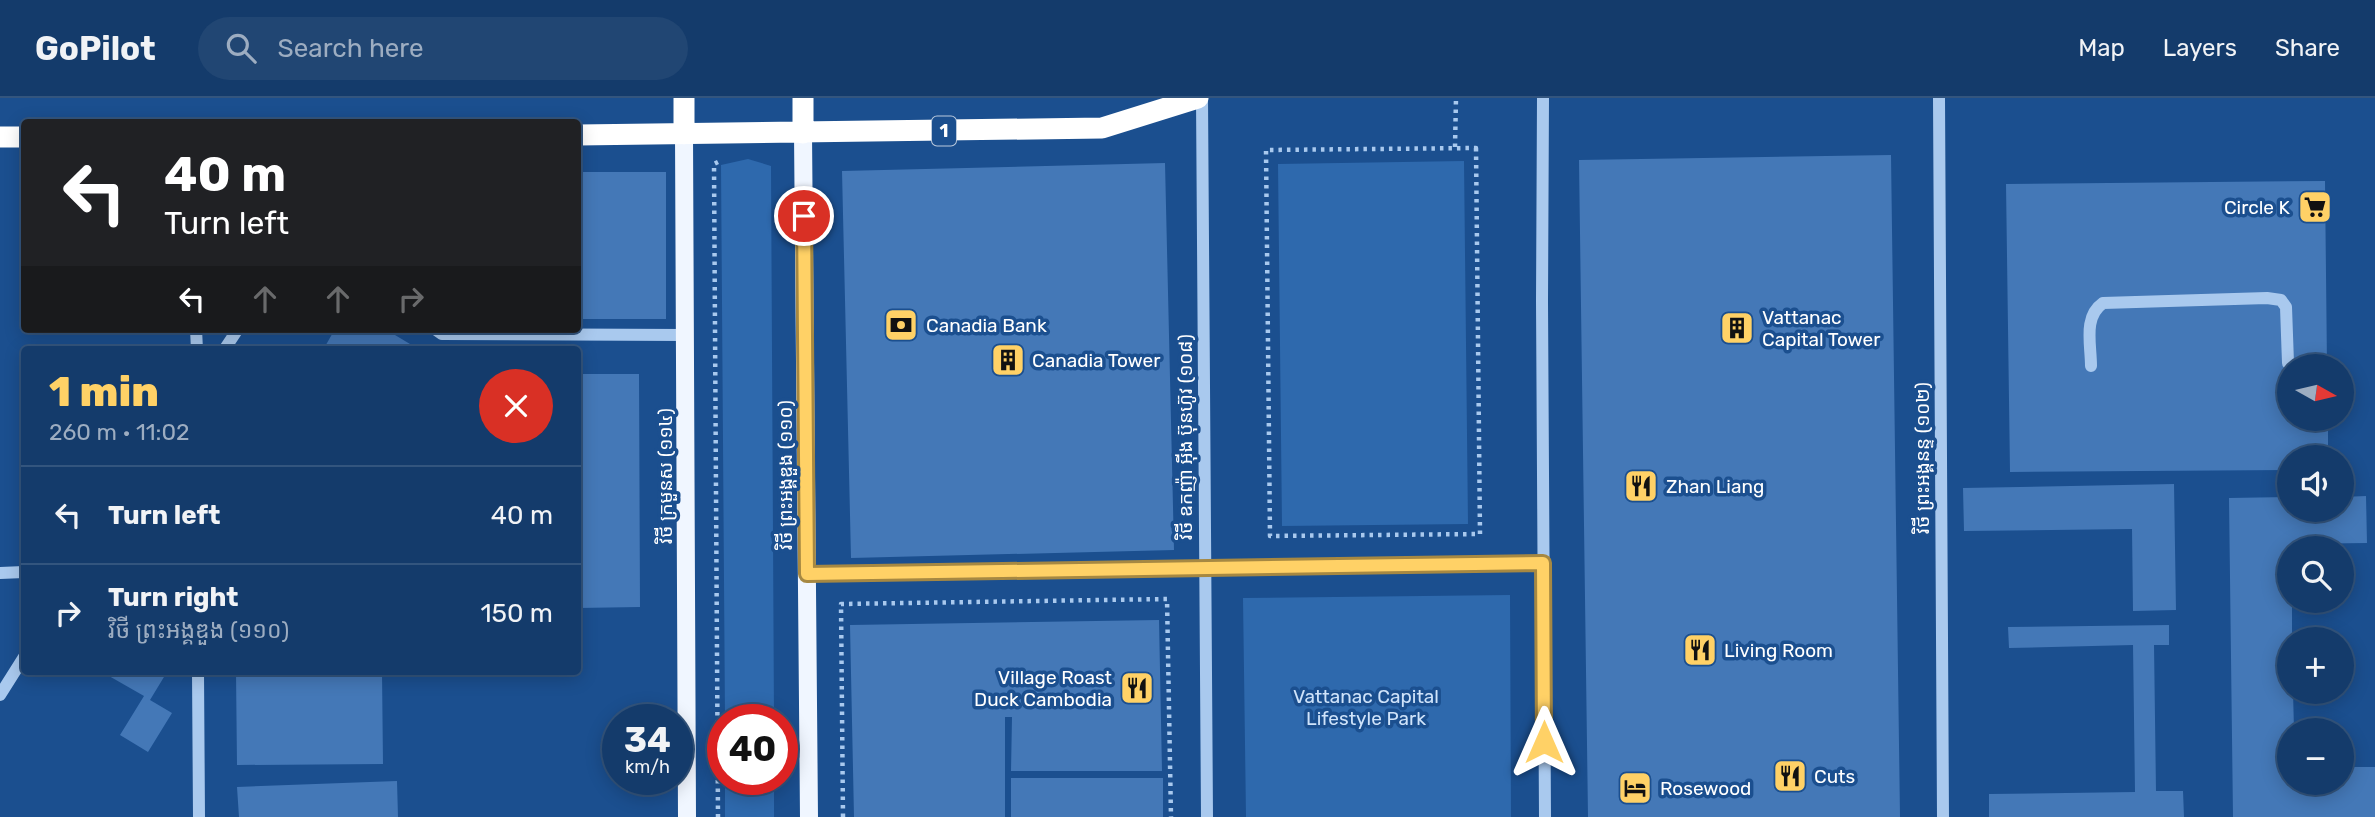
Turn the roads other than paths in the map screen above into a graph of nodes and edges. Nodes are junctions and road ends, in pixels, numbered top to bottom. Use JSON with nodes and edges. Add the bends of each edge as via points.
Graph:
{"nodes":[{"id":1,"x":684,"y":98,"type":"edge"},
{"id":2,"x":803,"y":98,"type":"edge"},
{"id":3,"x":1200,"y":98,"type":"edge"},
{"id":4,"x":1543,"y":98,"type":"edge"},
{"id":5,"x":1939,"y":98,"type":"edge"},
{"id":6,"x":803,"y":133,"type":"junction"},
{"id":7,"x":684,"y":134,"type":"junction"},
{"id":8,"x":581,"y":135,"type":"edge"},
{"id":9,"x":0,"y":137,"type":"edge"},
{"id":10,"x":21,"y":137,"type":"edge"},
{"id":11,"x":441,"y":333,"type":"edge"},
{"id":12,"x":685,"y":335,"type":"junction"},
{"id":13,"x":2288,"y":354,"type":"edge"},
{"id":14,"x":2091,"y":366,"type":"dead end"},
{"id":15,"x":1543,"y":563,"type":"junction"},
{"id":16,"x":1206,"y":568,"type":"junction"},
{"id":17,"x":21,"y":572,"type":"edge"},
{"id":18,"x":0,"y":573,"type":"edge"},
{"id":19,"x":807,"y":574,"type":"junction"},
{"id":20,"x":21,"y":662,"type":"edge"},
{"id":21,"x":198,"y":675,"type":"edge"},
{"id":22,"x":0,"y":695,"type":"edge"},
{"id":23,"x":199,"y":817,"type":"edge"},
{"id":24,"x":687,"y":817,"type":"edge"},
{"id":25,"x":809,"y":817,"type":"edge"},
{"id":26,"x":1207,"y":817,"type":"edge"},
{"id":27,"x":1545,"y":817,"type":"edge"},
{"id":28,"x":1943,"y":817,"type":"edge"}],
"edges":[{"from":1,"to":7,"type":"highway"},
{"from":2,"to":6,"type":"highway"},
{"from":3,"to":6,"type":"highway","number":"1","via":[[1102,128]]},
{"from":3,"to":16,"type":"street","name":"វិថី ឧកញ៉ា អ៊ីង ប៊ុនហ៊ូវ (១០៨)"},
{"from":4,"to":15,"type":"street"},
{"from":5,"to":28,"type":"street","name":"វិថី ព្រះអង្គនន្ទ (១០២)"},
{"from":6,"to":7,"type":"highway","number":"1"},
{"from":6,"to":19,"type":"main road","name":"វិថី ព្រះអង្គឌួង (១១០)"},
{"from":7,"to":8,"type":"highway","number":"1"},
{"from":7,"to":12,"type":"main road","name":"វិថី ក្រមួនស (១១៤)"},
{"from":9,"to":10,"type":"highway"},
{"from":11,"to":12,"type":"street"},
{"from":12,"to":24,"type":"main road","name":"វិថី ក្រមួនស (១១៤)"},
{"from":13,"to":14,"type":"street","via":[[2286,307],[2281,300],[2103,303],[2094,309],[2090,320]]},
{"from":15,"to":16,"type":"street"},
{"from":15,"to":27,"type":"street"},
{"from":16,"to":19,"type":"street"},
{"from":16,"to":26,"type":"street","name":"វិថី ឧកញ៉ា អ៊ីង ប៊ុនហ៊ូវ (១០៨)"},
{"from":17,"to":18,"type":"street"},
{"from":19,"to":25,"type":"main road","name":"វិថី ព្រះអង្គឌួង (១១០)"},
{"from":20,"to":22,"type":"street"},
{"from":21,"to":23,"type":"street"}]}
